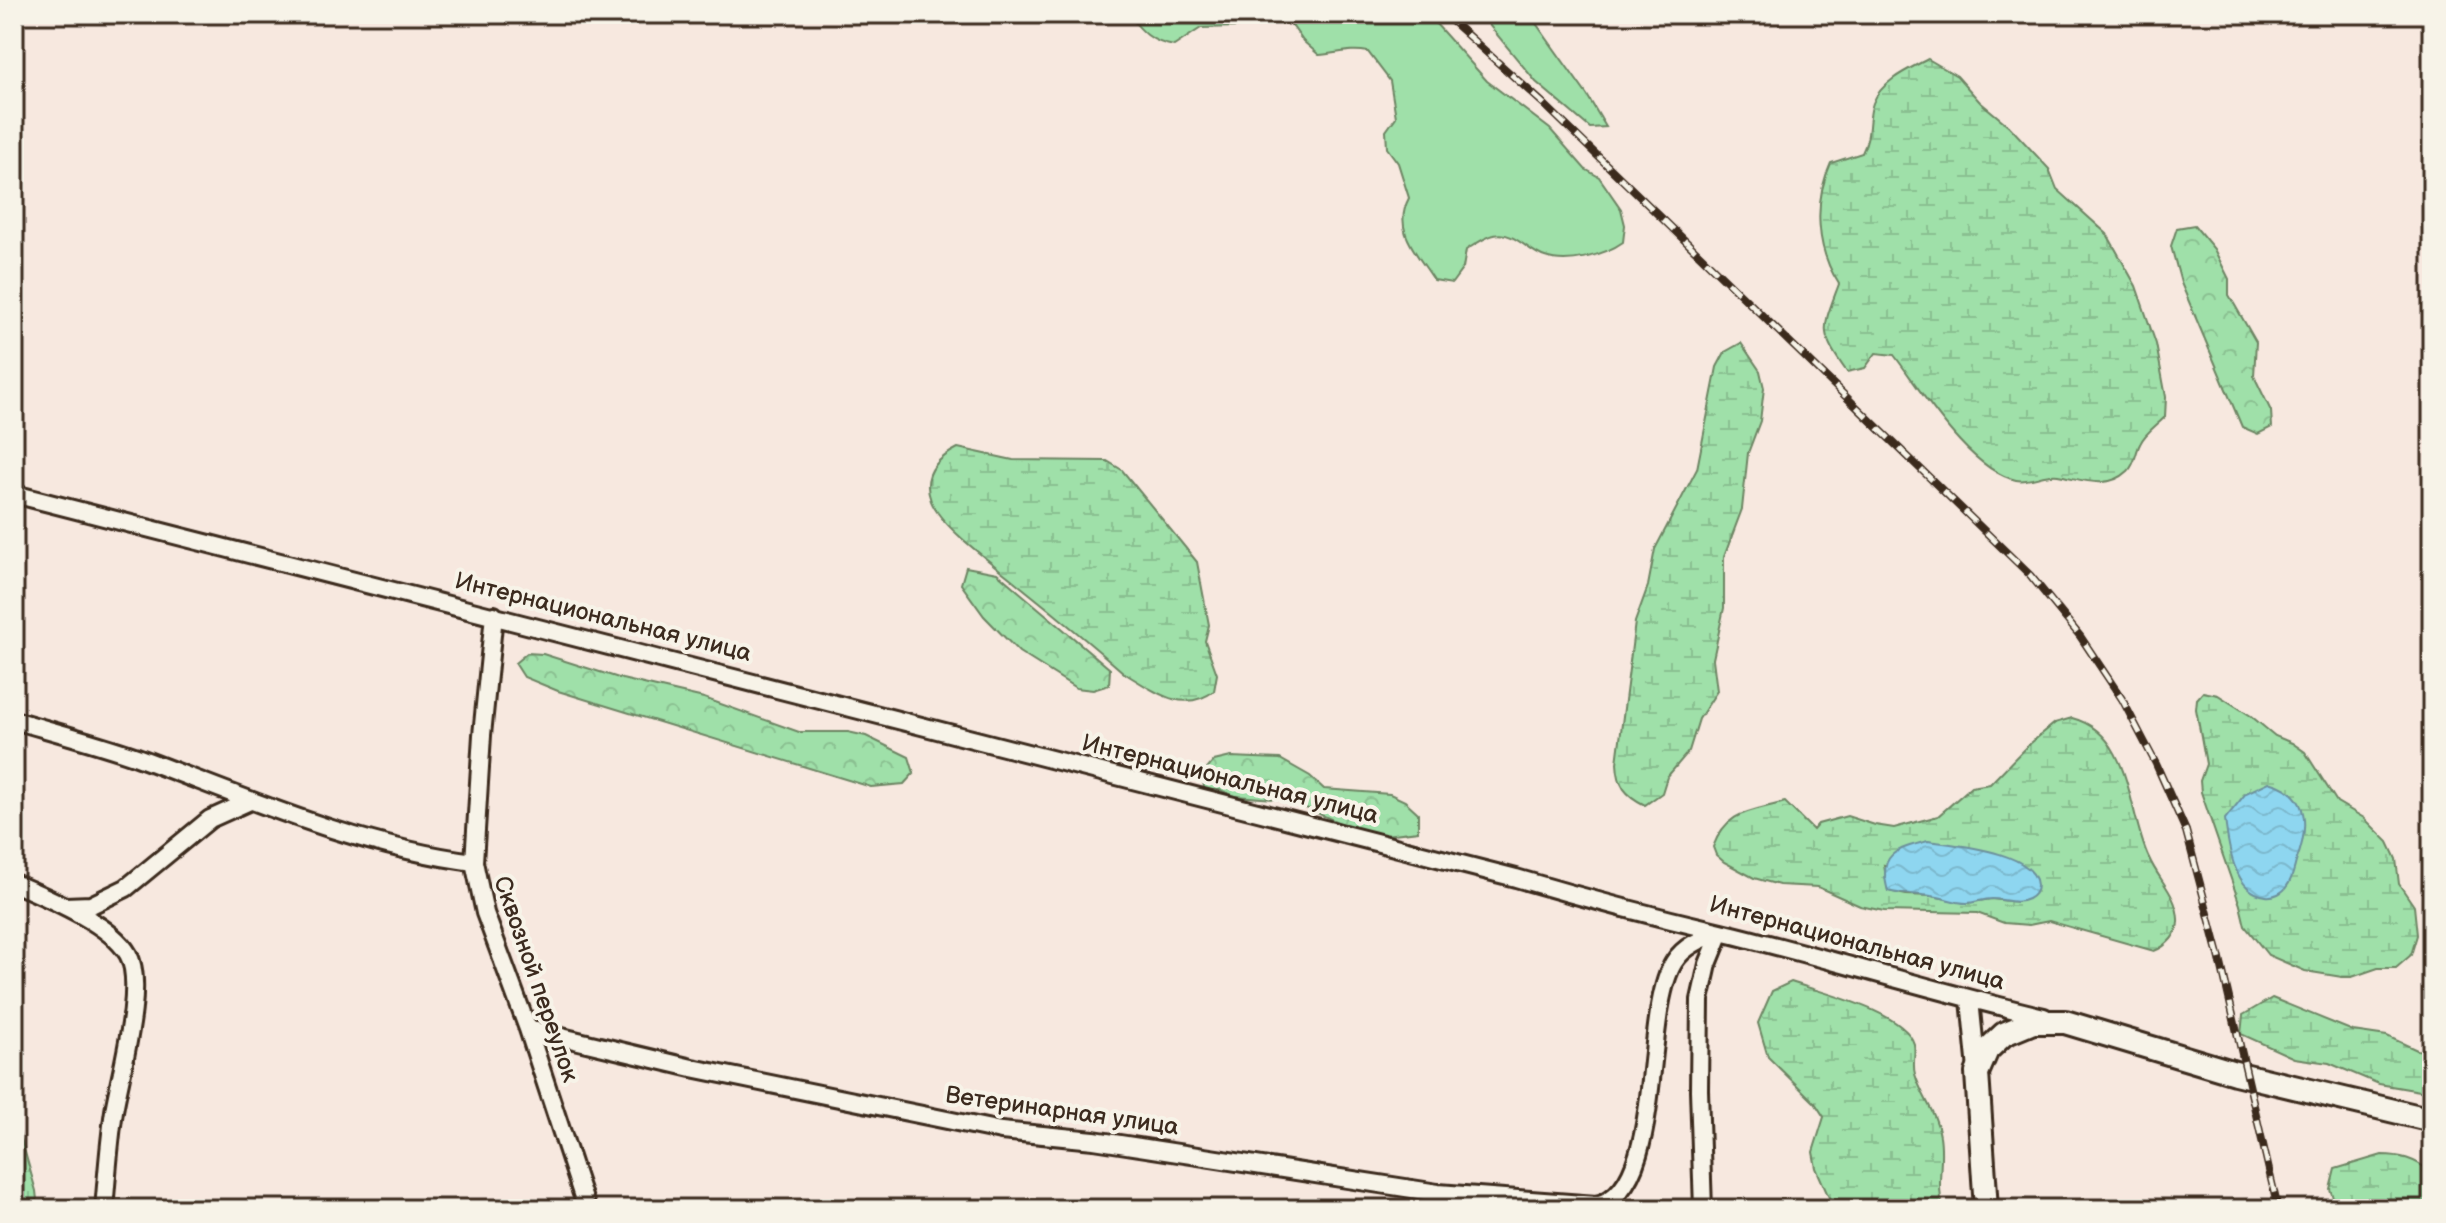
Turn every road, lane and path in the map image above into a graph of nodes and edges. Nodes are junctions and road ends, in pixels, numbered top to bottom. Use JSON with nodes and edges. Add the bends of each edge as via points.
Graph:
{"nodes":[{"id":1,"x":14,"y":494,"type":"edge"},
{"id":2,"x":494,"y":615,"type":"junction"},
{"id":3,"x":14,"y":720,"type":"edge"},
{"id":4,"x":250,"y":801,"type":"junction"},
{"id":5,"x":474,"y":862,"type":"junction"},
{"id":6,"x":14,"y":883,"type":"edge"},
{"id":7,"x":65,"y":906,"type":"junction"},
{"id":8,"x":1721,"y":932,"type":"junction"},
{"id":9,"x":1970,"y":1000,"type":"junction"},
{"id":10,"x":2065,"y":1022,"type":"junction"},
{"id":11,"x":528,"y":1029,"type":"junction"},
{"id":12,"x":1977,"y":1073,"type":"junction"},
{"id":13,"x":2432,"y":1120,"type":"edge"},
{"id":14,"x":104,"y":1209,"type":"edge"},
{"id":15,"x":587,"y":1209,"type":"edge"},
{"id":16,"x":1703,"y":1209,"type":"edge"},
{"id":17,"x":1986,"y":1209,"type":"edge"}],
"edges":[{"from":1,"to":2,"type":"street","name":"Интернациональная улица"},
{"from":2,"to":5,"type":"street","name":"Сквозной переулок"},
{"from":2,"to":8,"type":"street","name":"Интернациональная улица"},
{"from":3,"to":4,"type":"street","via":[[134,756]]},
{"from":4,"to":5,"type":"street","via":[[392,848]]},
{"from":4,"to":7,"type":"street","via":[[210,819],[126,888],[91,905]]},
{"from":5,"to":11,"type":"street","name":"Сквозной переулок","via":[[485,913]]},
{"from":6,"to":7,"type":"street"},
{"from":7,"to":14,"type":"street","via":[[101,927],[128,953],[135,977]]},
{"from":8,"to":9,"type":"street","name":"Интернациональная улица"},
{"from":8,"to":11,"type":"street","name":"Ветеринарная улица","via":[[1696,941],[1673,964],[1660,998],[1635,1167],[1609,1203],[1596,1205],[1438,1193],[1094,1140],[1001,1131]]},
{"from":8,"to":16,"type":"street","via":[[1700,1000]]},
{"from":9,"to":10,"type":"street","name":"Интернациональная улица"},
{"from":9,"to":12,"type":"street"},
{"from":10,"to":12,"type":"street","via":[[2033,1022],[2004,1034],[1987,1050]]},
{"from":10,"to":13,"type":"street","name":"Интернациональная улица","via":[[2235,1073]]},
{"from":11,"to":15,"type":"street","name":"Сквозной переулок"},
{"from":12,"to":17,"type":"street"}]}
